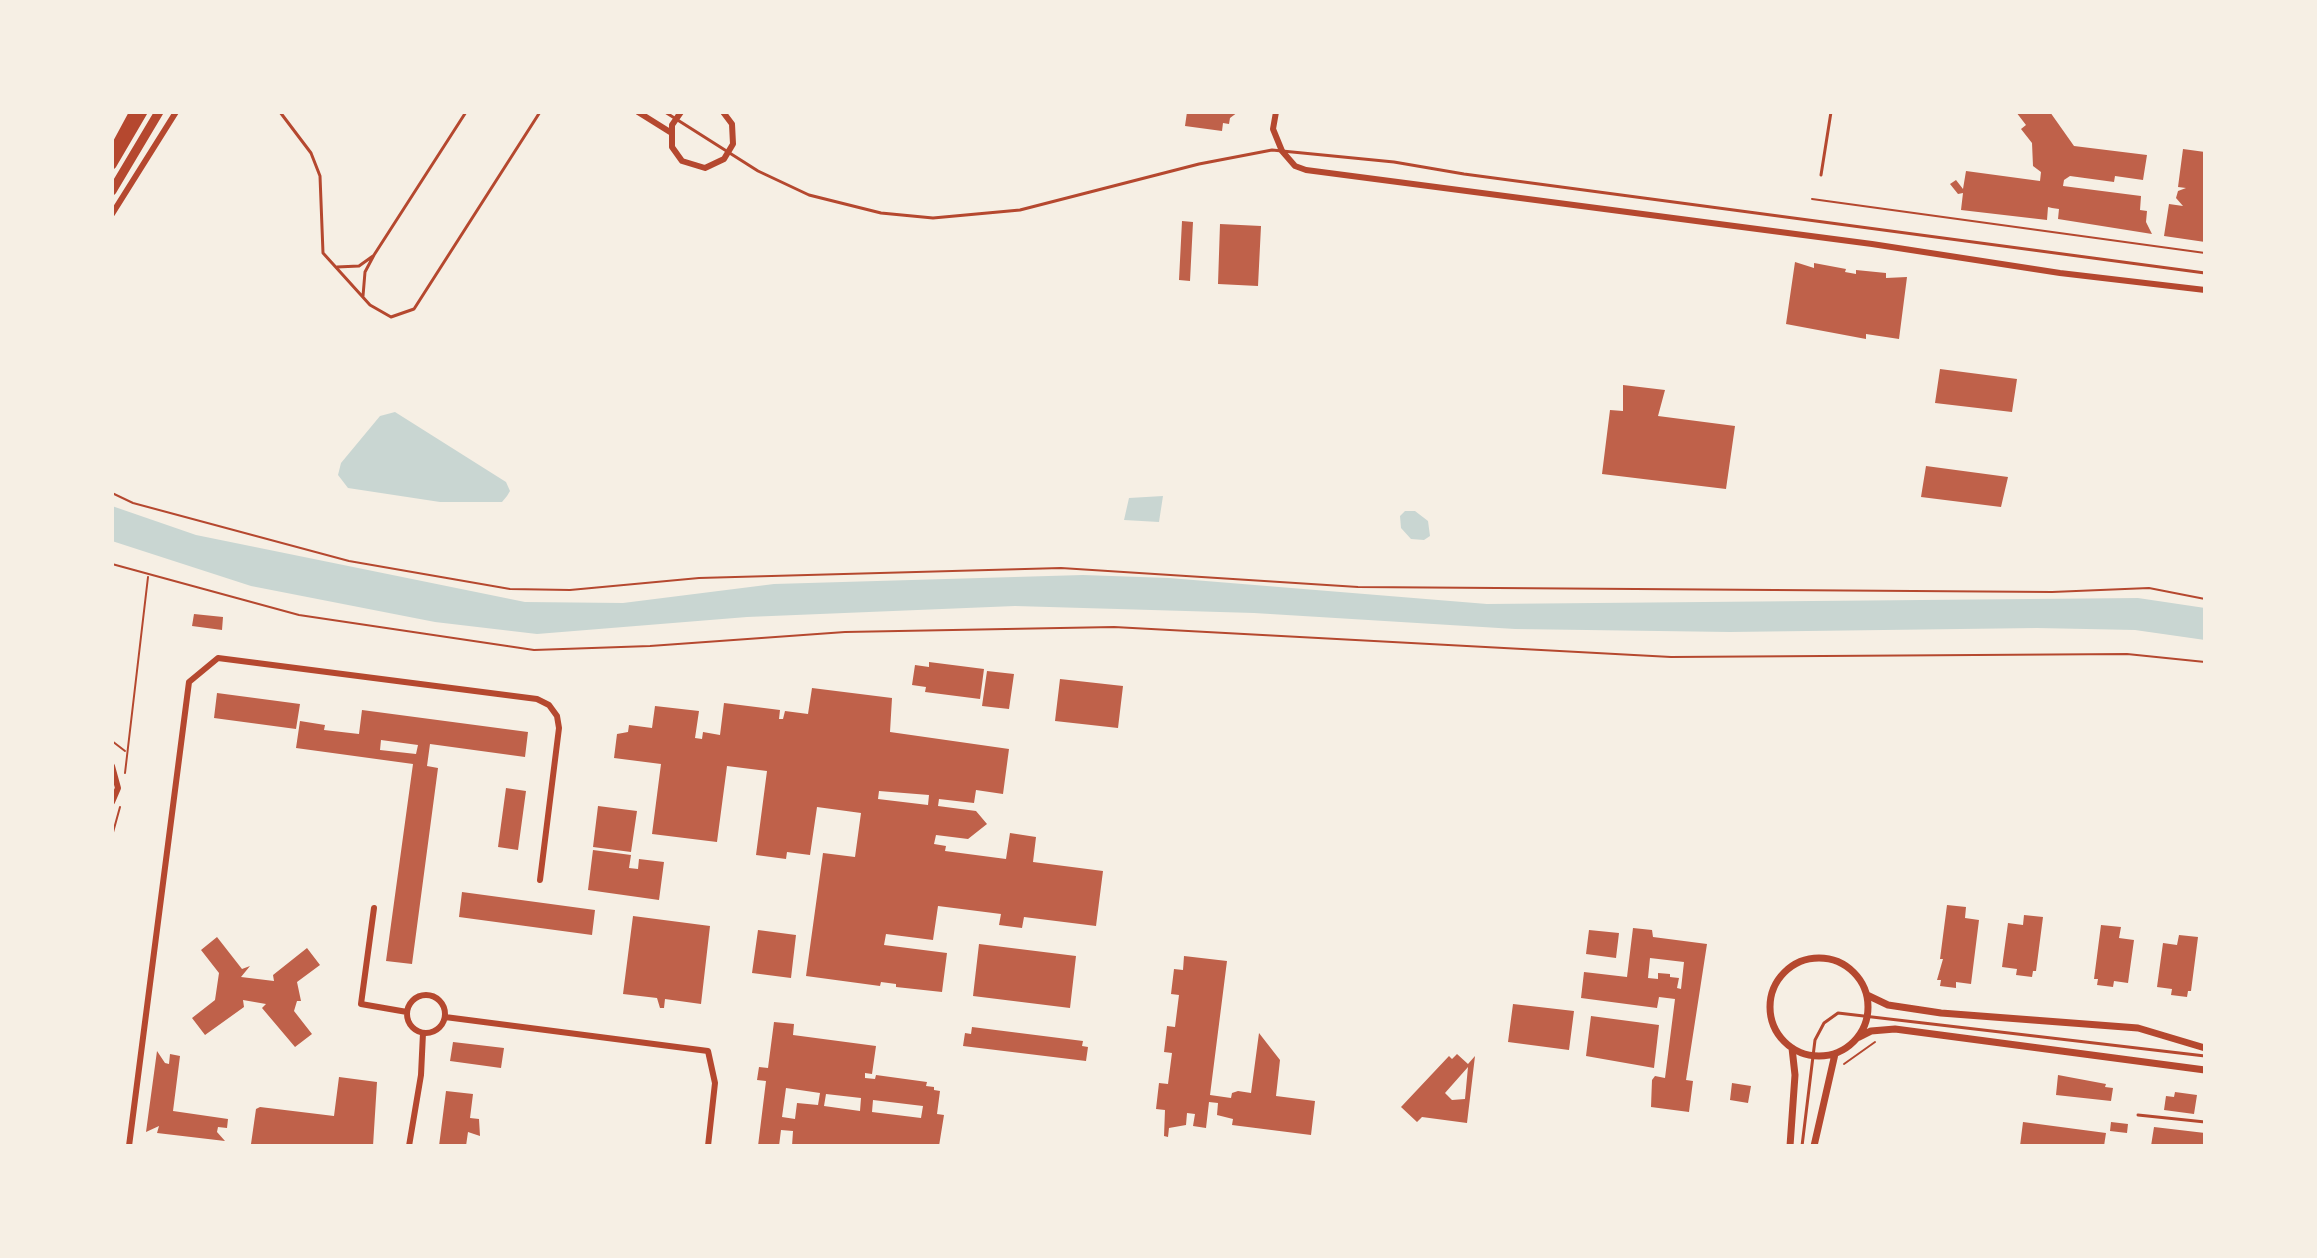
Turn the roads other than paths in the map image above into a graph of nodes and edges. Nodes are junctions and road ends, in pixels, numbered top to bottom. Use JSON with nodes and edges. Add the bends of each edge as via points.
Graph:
{"nodes":[{"id":1,"x":134,"y":112,"type":"edge"},
{"id":2,"x":143,"y":112,"type":"edge"},
{"id":3,"x":159,"y":112,"type":"edge"},
{"id":4,"x":176,"y":112,"type":"edge"},
{"id":5,"x":280,"y":112,"type":"edge"},
{"id":6,"x":466,"y":112,"type":"edge"},
{"id":7,"x":540,"y":112,"type":"edge"},
{"id":8,"x":638,"y":112,"type":"edge"},
{"id":9,"x":665,"y":112,"type":"edge"},
{"id":10,"x":681,"y":112,"type":"edge"},
{"id":11,"x":723,"y":112,"type":"edge"},
{"id":12,"x":1276,"y":112,"type":"edge"},
{"id":13,"x":1831,"y":112,"type":"edge"},
{"id":14,"x":675,"y":119,"type":"junction"},
{"id":15,"x":670,"y":132,"type":"junction"},
{"id":16,"x":1282,"y":151,"type":"junction"},
{"id":17,"x":729,"y":153,"type":"junction"},
{"id":18,"x":112,"y":154,"type":"edge"},
{"id":19,"x":112,"y":165,"type":"edge"},
{"id":20,"x":1821,"y":175,"type":"dead end"},
{"id":21,"x":112,"y":191,"type":"edge"},
{"id":22,"x":112,"y":214,"type":"edge"},
{"id":23,"x":374,"y":255,"type":"junction"},
{"id":24,"x":334,"y":265,"type":"junction"},
{"id":25,"x":2205,"y":273,"type":"edge"},
{"id":26,"x":2205,"y":290,"type":"edge"},
{"id":27,"x":365,"y":299,"type":"junction"},
{"id":28,"x":112,"y":766,"type":"edge"},
{"id":29,"x":112,"y":802,"type":"edge"},
{"id":30,"x":540,"y":880,"type":"dead end"},
{"id":31,"x":374,"y":908,"type":"dead end"},
{"id":32,"x":1867,"y":995,"type":"junction"},
{"id":33,"x":407,"y":1012,"type":"junction"},
{"id":34,"x":1868,"y":1014,"type":"junction"},
{"id":35,"x":445,"y":1017,"type":"junction"},
{"id":36,"x":423,"y":1033,"type":"junction"},
{"id":37,"x":1859,"y":1037,"type":"junction"},
{"id":38,"x":1792,"y":1048,"type":"junction"},
{"id":39,"x":2205,"y":1048,"type":"edge"},
{"id":40,"x":1835,"y":1054,"type":"junction"},
{"id":41,"x":1812,"y":1056,"type":"junction"},
{"id":42,"x":2205,"y":1056,"type":"edge"},
{"id":43,"x":2205,"y":1070,"type":"edge"},
{"id":44,"x":2138,"y":1115,"type":"dead end"},
{"id":45,"x":2205,"y":1122,"type":"edge"},
{"id":46,"x":129,"y":1146,"type":"edge"},
{"id":47,"x":409,"y":1146,"type":"edge"},
{"id":48,"x":708,"y":1146,"type":"edge"},
{"id":49,"x":1790,"y":1146,"type":"edge"},
{"id":50,"x":1802,"y":1146,"type":"edge"},
{"id":51,"x":1814,"y":1146,"type":"edge"}],
"edges":[{"from":1,"to":18,"type":"main road"},
{"from":2,"to":19,"type":"main road"},
{"from":3,"to":21,"type":"main road"},
{"from":4,"to":22,"type":"street"},
{"from":5,"to":24,"type":"lane","via":[[311,153],[320,176],[323,253]]},
{"from":6,"to":23,"type":"lane"},
{"from":7,"to":27,"type":"lane","via":[[414,309],[391,317]]},
{"from":8,"to":15,"type":"street"},
{"from":9,"to":14,"type":"lane"},
{"from":10,"to":14,"type":"street"},
{"from":11,"to":17,"type":"street","via":[[734,134]]},
{"from":12,"to":16,"type":"street","via":[[1273,129]]},
{"from":13,"to":20,"type":"lane"},
{"from":14,"to":15,"type":"street"},
{"from":14,"to":17,"type":"lane"},
{"from":15,"to":17,"type":"street","via":[[676,154],[689,165],[712,166]]},
{"from":16,"to":17,"type":"lane","via":[[1199,164],[1020,210],[933,218],[881,213],[809,195]]},
{"from":16,"to":25,"type":"lane"},
{"from":16,"to":26,"type":"street","via":[[1295,166],[1315,172]]},
{"from":23,"to":24,"type":"lane","via":[[359,266]]},
{"from":23,"to":27,"type":"lane","via":[[361,289]]},
{"from":24,"to":27,"type":"lane"},
{"from":28,"to":29,"type":"street","via":[[118,788]]},
{"from":30,"to":46,"type":"street","via":[[559,728],[549,705],[537,699],[218,658],[189,682]]},
{"from":31,"to":33,"type":"street","via":[[361,1004]]},
{"from":32,"to":34,"type":"street"},
{"from":32,"to":38,"type":"street","via":[[1854,971],[1836,961],[1816,958],[1791,966],[1775,985],[1770,1005],[1777,1034]]},
{"from":32,"to":39,"type":"street","via":[[1888,1005],[1941,1013],[2138,1028]]},
{"from":33,"to":35,"type":"street","via":[[416,997],[429,994],[444,1005]]},
{"from":33,"to":36,"type":"street","via":[[409,1023]]},
{"from":34,"to":37,"type":"street"},
{"from":34,"to":41,"type":"lane","via":[[1831,1017],[1818,1031]]},
{"from":34,"to":42,"type":"lane"},
{"from":35,"to":36,"type":"street","via":[[435,1031]]},
{"from":35,"to":48,"type":"street","via":[[708,1051],[715,1083]]},
{"from":36,"to":47,"type":"street"},
{"from":37,"to":40,"type":"street"},
{"from":37,"to":43,"type":"street","via":[[1895,1029]]},
{"from":38,"to":41,"type":"street"},
{"from":38,"to":49,"type":"street"},
{"from":40,"to":41,"type":"street"},
{"from":40,"to":51,"type":"street"},
{"from":41,"to":50,"type":"lane"},
{"from":44,"to":45,"type":"lane"}]}
